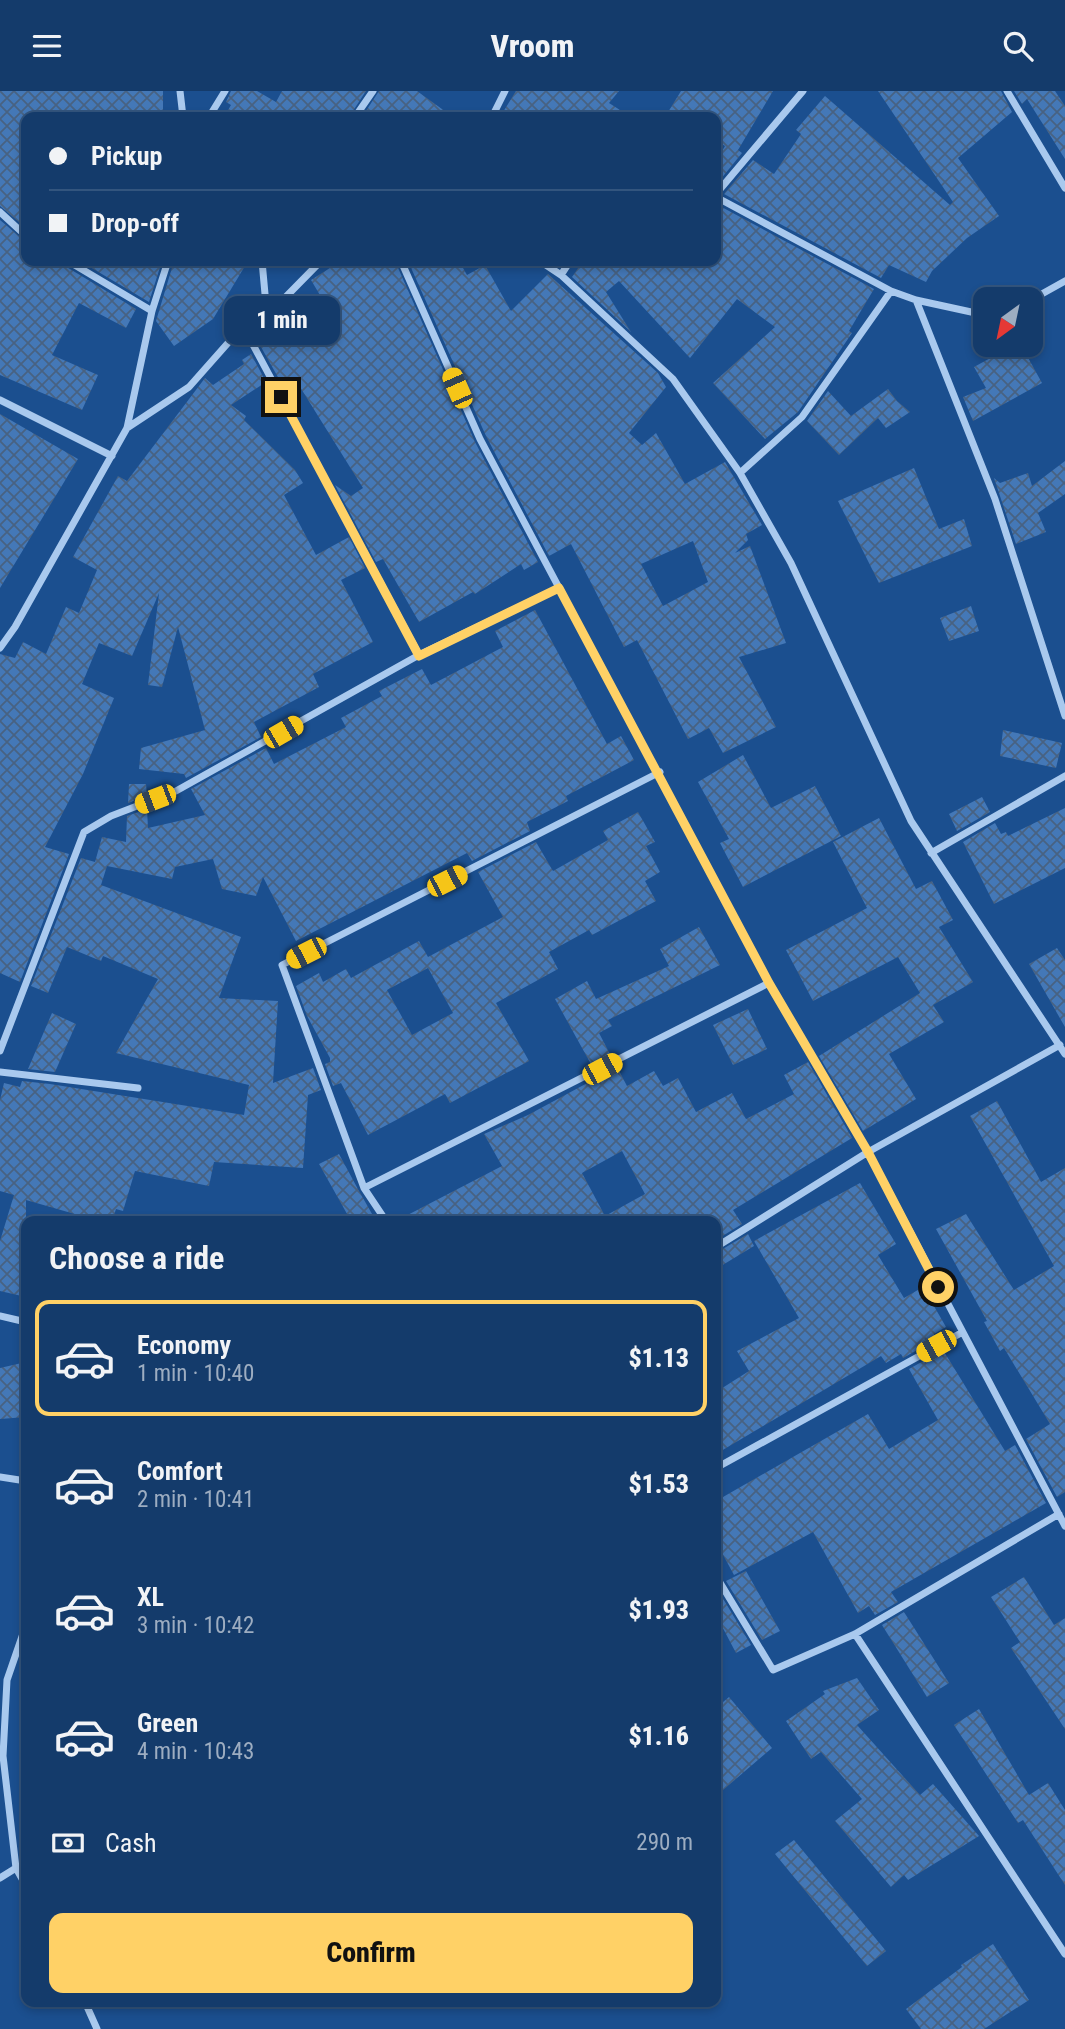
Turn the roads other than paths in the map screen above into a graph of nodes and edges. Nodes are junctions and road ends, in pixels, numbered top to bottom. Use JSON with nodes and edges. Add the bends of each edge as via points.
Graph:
{"nodes":[{"id":1,"x":180,"y":91,"type":"edge"},
{"id":2,"x":225,"y":91,"type":"edge"},
{"id":3,"x":373,"y":91,"type":"edge"},
{"id":4,"x":505,"y":91,"type":"edge"},
{"id":5,"x":803,"y":91,"type":"edge"},
{"id":6,"x":1007,"y":91,"type":"edge"},
{"id":7,"x":182,"y":112,"type":"edge"},
{"id":8,"x":212,"y":112,"type":"edge"},
{"id":9,"x":358,"y":112,"type":"edge"},
{"id":10,"x":494,"y":112,"type":"edge"},
{"id":11,"x":1065,"y":188,"type":"edge"},
{"id":12,"x":721,"y":190,"type":"edge"},
{"id":13,"x":721,"y":199,"type":"edge"},
{"id":14,"x":0,"y":212,"type":"edge"},
{"id":15,"x":21,"y":231,"type":"edge"},
{"id":16,"x":76,"y":266,"type":"edge"},
{"id":17,"x":166,"y":266,"type":"edge"},
{"id":18,"x":262,"y":266,"type":"edge"},
{"id":19,"x":316,"y":266,"type":"edge"},
{"id":20,"x":403,"y":266,"type":"edge"},
{"id":21,"x":548,"y":266,"type":"edge"},
{"id":22,"x":567,"y":266,"type":"edge"},
{"id":23,"x":561,"y":275,"type":"junction"},
{"id":24,"x":1065,"y":281,"type":"edge"},
{"id":25,"x":891,"y":291,"type":"junction"},
{"id":26,"x":1043,"y":293,"type":"edge"},
{"id":27,"x":916,"y":300,"type":"junction"},
{"id":28,"x":152,"y":311,"type":"junction"},
{"id":29,"x":973,"y":312,"type":"edge"},
{"id":30,"x":267,"y":316,"type":"junction"},
{"id":31,"x":243,"y":326,"type":"junction"},
{"id":32,"x":0,"y":400,"type":"edge"},
{"id":33,"x":127,"y":428,"type":"junction"},
{"id":34,"x":112,"y":456,"type":"junction"},
{"id":35,"x":740,"y":473,"type":"junction"},
{"id":36,"x":559,"y":588,"type":"junction"},
{"id":37,"x":0,"y":648,"type":"edge"},
{"id":38,"x":419,"y":656,"type":"junction"},
{"id":39,"x":1065,"y":716,"type":"edge"},
{"id":40,"x":660,"y":772,"type":"junction"},
{"id":41,"x":1065,"y":776,"type":"edge"},
{"id":42,"x":931,"y":853,"type":"junction"},
{"id":43,"x":769,"y":983,"type":"junction"},
{"id":44,"x":1060,"y":1045,"type":"junction"},
{"id":45,"x":0,"y":1051,"type":"edge"},
{"id":46,"x":1065,"y":1054,"type":"edge"},
{"id":47,"x":0,"y":1072,"type":"edge"},
{"id":48,"x":138,"y":1089,"type":"dead end"},
{"id":49,"x":868,"y":1152,"type":"junction"},
{"id":50,"x":364,"y":1188,"type":"junction"},
{"id":51,"x":383,"y":1216,"type":"edge"},
{"id":52,"x":721,"y":1244,"type":"edge"},
{"id":53,"x":0,"y":1316,"type":"edge"},
{"id":54,"x":21,"y":1321,"type":"edge"},
{"id":55,"x":961,"y":1333,"type":"junction"},
{"id":56,"x":721,"y":1465,"type":"edge"},
{"id":57,"x":0,"y":1477,"type":"edge"},
{"id":58,"x":21,"y":1480,"type":"edge"},
{"id":59,"x":1059,"y":1514,"type":"junction"},
{"id":60,"x":1065,"y":1526,"type":"edge"},
{"id":61,"x":721,"y":1584,"type":"edge"},
{"id":62,"x":855,"y":1634,"type":"junction"},
{"id":63,"x":21,"y":1639,"type":"edge"},
{"id":64,"x":16,"y":1868,"type":"junction"},
{"id":65,"x":21,"y":1877,"type":"edge"},
{"id":66,"x":0,"y":1878,"type":"edge"},
{"id":67,"x":1065,"y":1954,"type":"edge"},
{"id":68,"x":87,"y":2007,"type":"edge"},
{"id":69,"x":97,"y":2029,"type":"edge"}],
"edges":[{"from":1,"to":7,"type":"street"},
{"from":2,"to":8,"type":"street"},
{"from":3,"to":9,"type":"street"},
{"from":4,"to":10,"type":"street"},
{"from":5,"to":12,"type":"street"},
{"from":6,"to":11,"type":"street"},
{"from":13,"to":25,"type":"street"},
{"from":14,"to":15,"type":"street"},
{"from":16,"to":28,"type":"street"},
{"from":17,"to":28,"type":"street"},
{"from":18,"to":30,"type":"street"},
{"from":19,"to":30,"type":"street"},
{"from":20,"to":36,"type":"street","via":[[480,439]]},
{"from":21,"to":23,"type":"street"},
{"from":22,"to":23,"type":"street"},
{"from":23,"to":35,"type":"street","via":[[673,379]]},
{"from":24,"to":26,"type":"street"},
{"from":25,"to":27,"type":"street"},
{"from":25,"to":35,"type":"street","via":[[802,417]]},
{"from":27,"to":29,"type":"street"},
{"from":27,"to":39,"type":"street","via":[[995,499]]},
{"from":28,"to":33,"type":"street"},
{"from":30,"to":31,"type":"street"},
{"from":31,"to":33,"type":"street","via":[[189,387]]},
{"from":31,"to":38,"type":"street"},
{"from":32,"to":34,"type":"street"},
{"from":33,"to":34,"type":"street"},
{"from":34,"to":37,"type":"street"},
{"from":35,"to":42,"type":"street","via":[[791,563],[861,718]]},
{"from":36,"to":38,"type":"street"},
{"from":36,"to":40,"type":"street"},
{"from":38,"to":45,"type":"street","via":[[176,791],[111,816],[84,832]]},
{"from":40,"to":43,"type":"street"},
{"from":40,"to":50,"type":"street","via":[[282,965]]},
{"from":41,"to":42,"type":"street"},
{"from":42,"to":44,"type":"street"},
{"from":43,"to":49,"type":"street"},
{"from":43,"to":50,"type":"street"},
{"from":44,"to":46,"type":"street"},
{"from":44,"to":49,"type":"street"},
{"from":47,"to":48,"type":"street"},
{"from":49,"to":52,"type":"street"},
{"from":49,"to":55,"type":"street"},
{"from":50,"to":51,"type":"street"},
{"from":53,"to":54,"type":"street"},
{"from":55,"to":56,"type":"street"},
{"from":55,"to":59,"type":"street"},
{"from":57,"to":58,"type":"street"},
{"from":59,"to":60,"type":"street"},
{"from":59,"to":62,"type":"street"},
{"from":61,"to":62,"type":"street","via":[[774,1670]]},
{"from":62,"to":67,"type":"street"},
{"from":63,"to":64,"type":"street","via":[[7,1680],[3,1756]]},
{"from":64,"to":65,"type":"street"},
{"from":64,"to":66,"type":"street"},
{"from":68,"to":69,"type":"street"}]}
